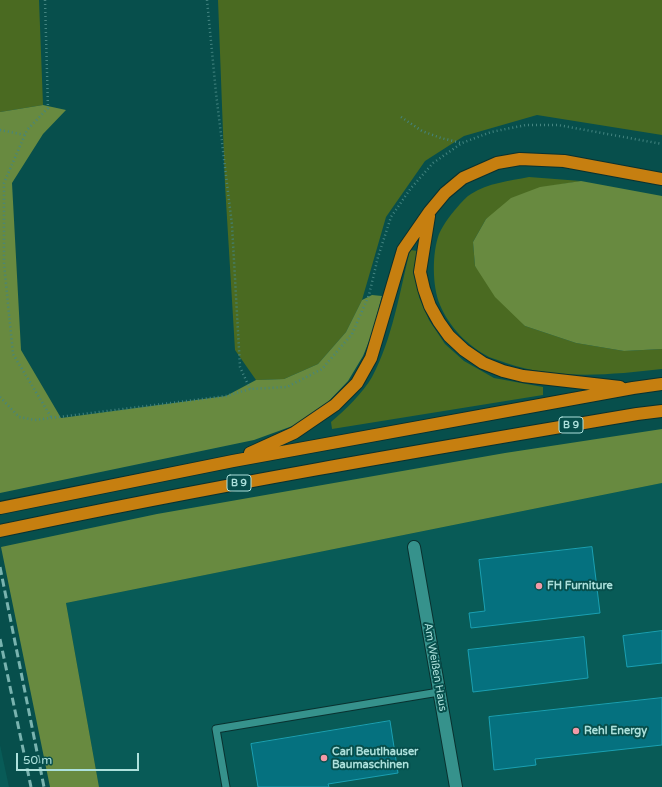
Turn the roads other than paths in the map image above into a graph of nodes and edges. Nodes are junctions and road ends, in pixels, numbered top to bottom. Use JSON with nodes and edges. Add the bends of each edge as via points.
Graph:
{"nodes":[{"id":1,"x":662,"y":180,"type":"edge"},
{"id":2,"x":430,"y":211,"type":"junction"},
{"id":3,"x":662,"y":384,"type":"edge"},
{"id":4,"x":633,"y":388,"type":"junction"},
{"id":5,"x":662,"y":411,"type":"edge"},
{"id":6,"x":233,"y":461,"type":"junction"},
{"id":7,"x":0,"y":508,"type":"edge"},
{"id":8,"x":0,"y":531,"type":"edge"},
{"id":9,"x":414,"y":547,"type":"dead end"},
{"id":10,"x":439,"y":692,"type":"junction"},
{"id":11,"x":226,"y":787,"type":"edge"},
{"id":12,"x":456,"y":787,"type":"edge"}],
"edges":[{"from":1,"to":2,"type":"highway","via":[[564,162],[520,159],[497,163],[464,178],[445,192]]},
{"from":2,"to":4,"type":"highway","via":[[420,272],[430,306],[439,322],[464,350],[482,363],[523,376]]},
{"from":2,"to":6,"type":"highway","via":[[403,250],[371,358],[357,383],[335,405],[294,433]]},
{"from":3,"to":4,"type":"highway","number":"B 9"},
{"from":4,"to":6,"type":"highway","number":"B 9"},
{"from":5,"to":8,"type":"highway","number":"B 9","via":[[236,483]]},
{"from":6,"to":7,"type":"highway","number":"B 9"},
{"from":9,"to":10,"type":"street","name":"Am Weißen Haus"},
{"from":10,"to":11,"type":"lane","via":[[216,729]]},
{"from":10,"to":12,"type":"street","name":"Am Weißen Haus"}]}
